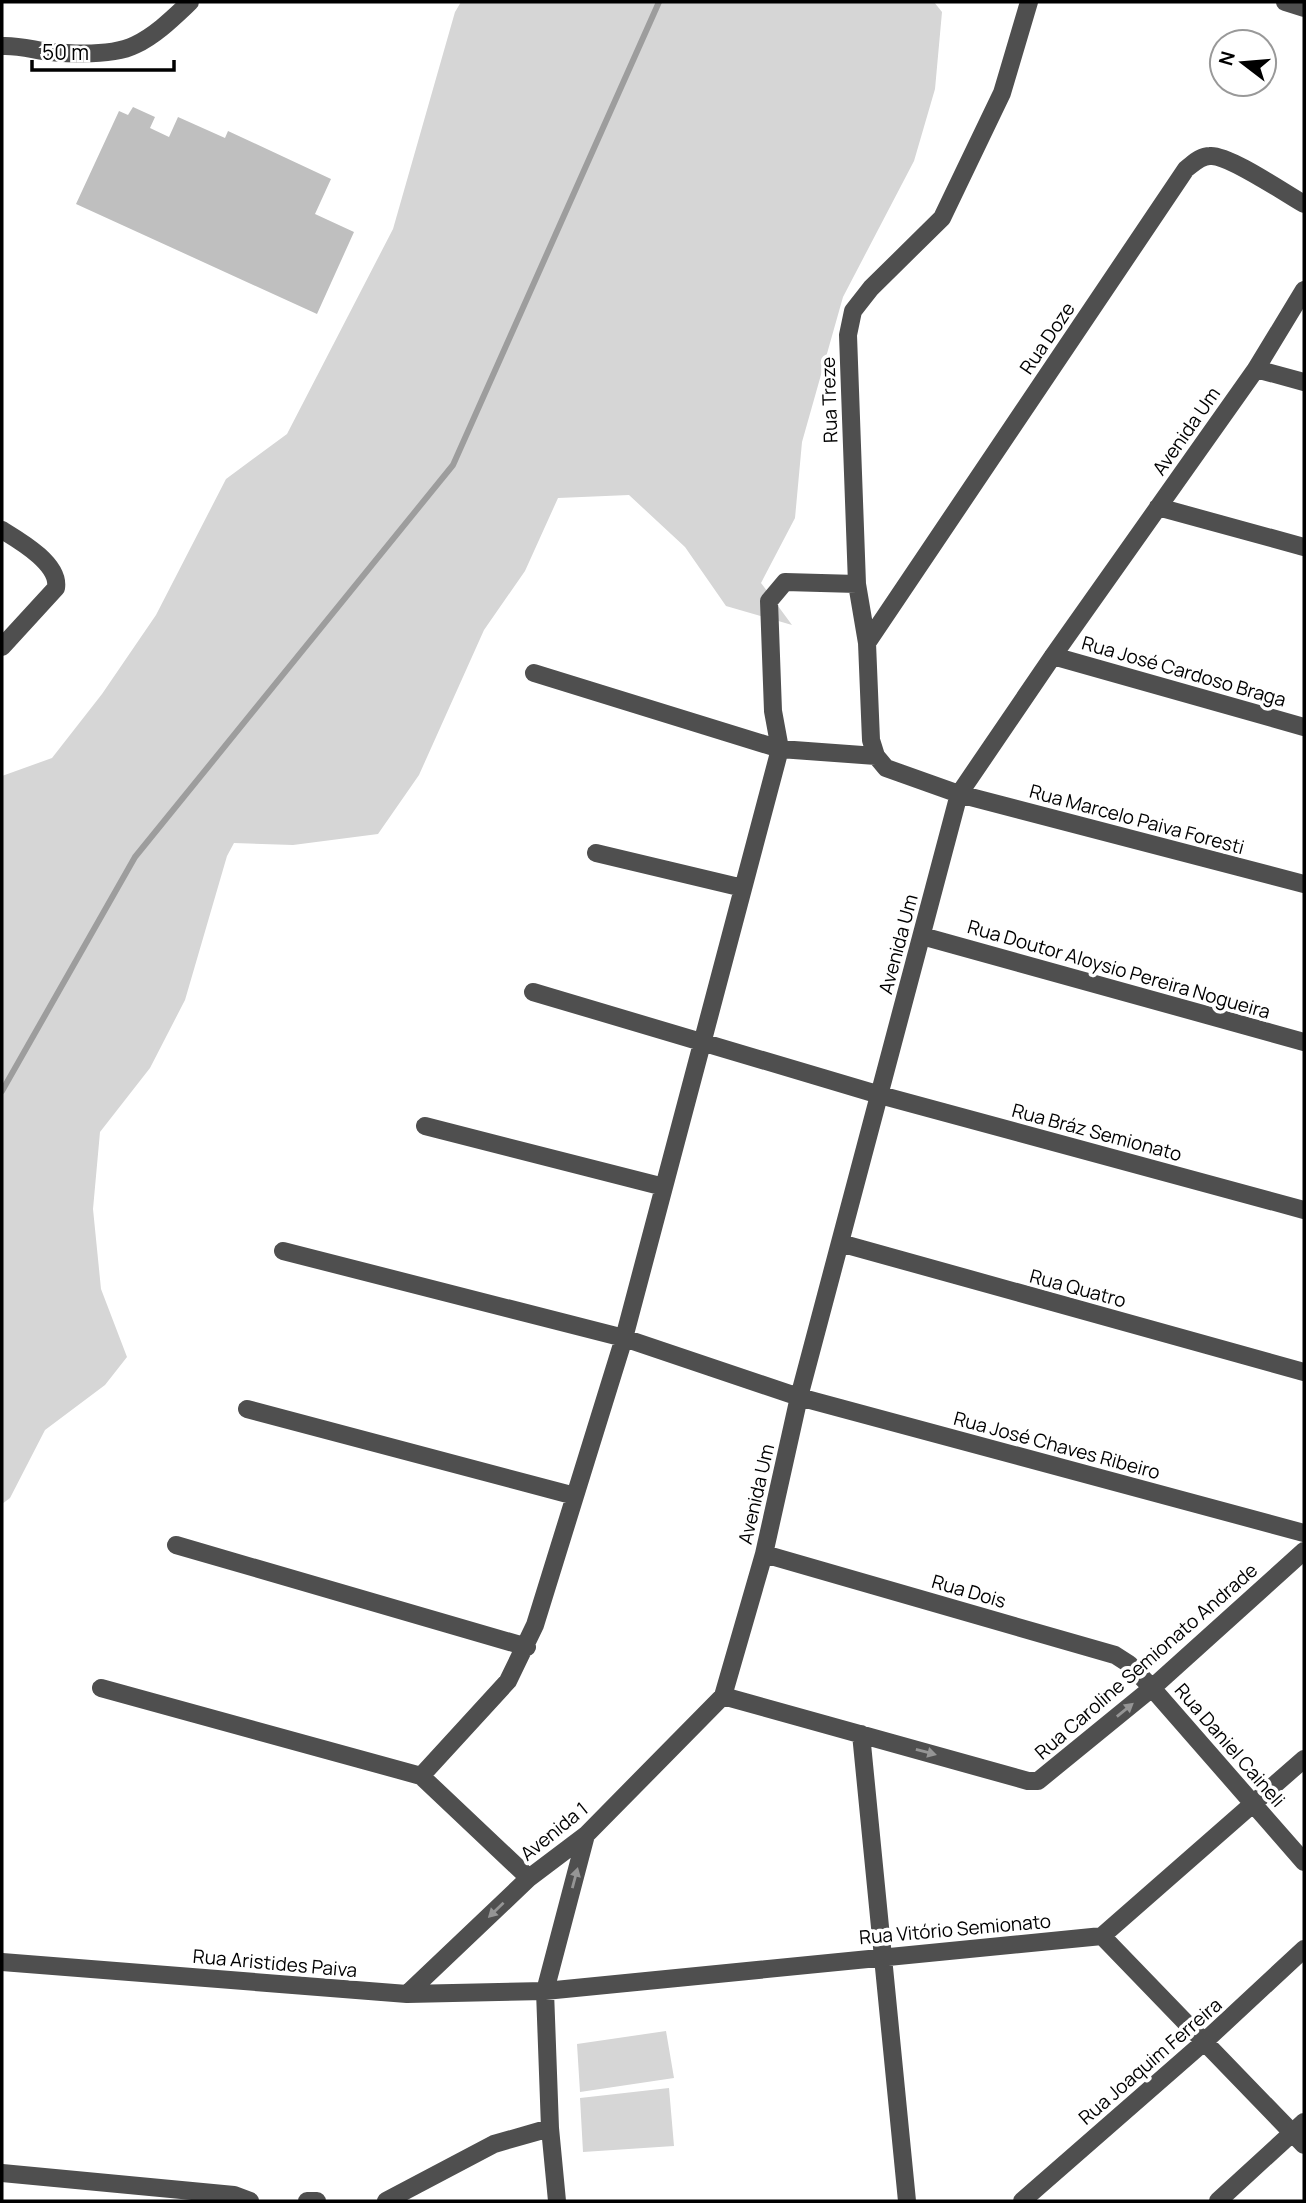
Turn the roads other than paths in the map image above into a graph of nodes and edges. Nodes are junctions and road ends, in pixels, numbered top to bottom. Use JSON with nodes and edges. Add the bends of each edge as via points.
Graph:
{"nodes":[{"id":1,"x":190,"y":2,"type":"edge"},
{"id":2,"x":1030,"y":2,"type":"edge"},
{"id":3,"x":1285,"y":2,"type":"edge"},
{"id":4,"x":1304,"y":8,"type":"edge"},
{"id":5,"x":5,"y":45,"type":"edge"},
{"id":6,"x":1304,"y":204,"type":"edge"},
{"id":7,"x":1304,"y":290,"type":"edge"},
{"id":8,"x":1256,"y":369,"type":"junction"},
{"id":9,"x":1304,"y":382,"type":"edge"},
{"id":10,"x":1158,"y":507,"type":"junction"},
{"id":11,"x":2,"y":530,"type":"edge"},
{"id":12,"x":1304,"y":547,"type":"edge"},
{"id":13,"x":857,"y":584,"type":"junction"},
{"id":14,"x":867,"y":643,"type":"junction"},
{"id":15,"x":2,"y":647,"type":"edge"},
{"id":16,"x":1053,"y":656,"type":"junction"},
{"id":17,"x":534,"y":673,"type":"dead end"},
{"id":18,"x":1304,"y":727,"type":"edge"},
{"id":19,"x":780,"y":749,"type":"junction"},
{"id":20,"x":876,"y":756,"type":"junction"},
{"id":21,"x":959,"y":794,"type":"junction"},
{"id":22,"x":596,"y":853,"type":"dead end"},
{"id":23,"x":1304,"y":884,"type":"edge"},
{"id":24,"x":743,"y":888,"type":"junction"},
{"id":25,"x":922,"y":936,"type":"junction"},
{"id":26,"x":533,"y":992,"type":"dead end"},
{"id":27,"x":702,"y":1042,"type":"junction"},
{"id":28,"x":1304,"y":1042,"type":"edge"},
{"id":29,"x":880,"y":1095,"type":"junction"},
{"id":30,"x":425,"y":1126,"type":"dead end"},
{"id":31,"x":664,"y":1187,"type":"junction"},
{"id":32,"x":1304,"y":1210,"type":"edge"},
{"id":33,"x":840,"y":1244,"type":"junction"},
{"id":34,"x":283,"y":1251,"type":"dead end"},
{"id":35,"x":624,"y":1338,"type":"junction"},
{"id":36,"x":1304,"y":1372,"type":"edge"},
{"id":37,"x":799,"y":1397,"type":"junction"},
{"id":38,"x":247,"y":1409,"type":"dead end"},
{"id":39,"x":575,"y":1496,"type":"junction"},
{"id":40,"x":1304,"y":1533,"type":"edge"},
{"id":41,"x":176,"y":1545,"type":"dead end"},
{"id":42,"x":1304,"y":1551,"type":"edge"},
{"id":43,"x":764,"y":1554,"type":"junction"},
{"id":44,"x":527,"y":1647,"type":"junction"},
{"id":45,"x":101,"y":1688,"type":"dead end"},
{"id":46,"x":1152,"y":1688,"type":"junction"},
{"id":47,"x":723,"y":1696,"type":"junction"},
{"id":48,"x":860,"y":1734,"type":"junction"},
{"id":49,"x":1304,"y":1759,"type":"edge"},
{"id":50,"x":421,"y":1776,"type":"junction"},
{"id":51,"x":1254,"y":1804,"type":"junction"},
{"id":52,"x":586,"y":1835,"type":"junction"},
{"id":53,"x":1304,"y":1862,"type":"edge"},
{"id":54,"x":529,"y":1878,"type":"junction"},
{"id":55,"x":1102,"y":1936,"type":"junction"},
{"id":56,"x":1304,"y":1949,"type":"edge"},
{"id":57,"x":882,"y":1956,"type":"junction"},
{"id":58,"x":2,"y":1962,"type":"edge"},
{"id":59,"x":545,"y":1991,"type":"junction"},
{"id":60,"x":407,"y":1994,"type":"junction"},
{"id":61,"x":1204,"y":2042,"type":"junction"},
{"id":62,"x":550,"y":2127,"type":"junction"},
{"id":63,"x":1300,"y":2133,"type":"edge"},
{"id":64,"x":2,"y":2173,"type":"edge"},
{"id":65,"x":250,"y":2201,"type":"edge"},
{"id":66,"x":307,"y":2201,"type":"edge"},
{"id":67,"x":317,"y":2201,"type":"edge"},
{"id":68,"x":386,"y":2201,"type":"edge"},
{"id":69,"x":557,"y":2201,"type":"edge"},
{"id":70,"x":907,"y":2201,"type":"edge"},
{"id":71,"x":1022,"y":2201,"type":"edge"},
{"id":72,"x":1217,"y":2201,"type":"edge"}],
"edges":[{"from":1,"to":5,"type":"street","via":[[134,46],[104,53]]},
{"from":2,"to":13,"type":"street","name":"Rua Treze","via":[[1002,93],[942,218],[853,311],[848,335]]},
{"from":3,"to":4,"type":"street"},
{"from":6,"to":14,"type":"street","name":"Rua Doze","via":[[1227,159],[1210,155],[1186,169]]},
{"from":7,"to":8,"type":"street","name":"Avenida Um"},
{"from":8,"to":9,"type":"street"},
{"from":8,"to":10,"type":"street","name":"Avenida Um"},
{"from":10,"to":12,"type":"street"},
{"from":10,"to":16,"type":"street","name":"Avenida Um"},
{"from":11,"to":15,"type":"street","via":[[53,569],[58,579],[56,588]]},
{"from":13,"to":14,"type":"street","name":"Rua Treze"},
{"from":13,"to":19,"type":"street","via":[[785,582],[768,601],[773,711]]},
{"from":14,"to":20,"type":"street","name":"Rua Treze","via":[[870,740]]},
{"from":16,"to":18,"type":"street","name":"Rua José Cardoso Braga"},
{"from":16,"to":21,"type":"street","name":"Avenida Um"},
{"from":17,"to":19,"type":"street"},
{"from":19,"to":20,"type":"street"},
{"from":19,"to":24,"type":"street"},
{"from":20,"to":21,"type":"street","via":[[886,768]]},
{"from":21,"to":23,"type":"street","name":"Rua Marcelo Paiva Foresti"},
{"from":21,"to":25,"type":"street","name":"Avenida Um"},
{"from":22,"to":24,"type":"street"},
{"from":24,"to":27,"type":"street"},
{"from":25,"to":28,"type":"street","name":"Rua Doutor Aloysio Pereira Nogueira"},
{"from":25,"to":29,"type":"street","name":"Avenida Um"},
{"from":26,"to":27,"type":"street","name":"Rua Bráz Semionato"},
{"from":27,"to":29,"type":"street","name":"Rua Bráz Semionato"},
{"from":27,"to":31,"type":"street"},
{"from":29,"to":32,"type":"street","name":"Rua Bráz Semionato"},
{"from":29,"to":33,"type":"street","name":"Avenida Um"},
{"from":30,"to":31,"type":"street"},
{"from":31,"to":35,"type":"street"},
{"from":33,"to":36,"type":"street","name":"Rua Quatro"},
{"from":33,"to":37,"type":"street","name":"Avenida Um"},
{"from":34,"to":35,"type":"street","name":"Rua José Chaves Ribeiro"},
{"from":35,"to":37,"type":"street","name":"Rua José Chaves Ribeiro"},
{"from":35,"to":39,"type":"street"},
{"from":37,"to":40,"type":"street","name":"Rua José Chaves Ribeiro"},
{"from":37,"to":43,"type":"street","name":"Avenida Um"},
{"from":38,"to":39,"type":"street"},
{"from":39,"to":44,"type":"street"},
{"from":41,"to":44,"type":"street"},
{"from":42,"to":46,"type":"street","name":"Rua Caroline Semionato Andrade"},
{"from":43,"to":46,"type":"street","name":"Rua Dois","via":[[1115,1655]]},
{"from":43,"to":47,"type":"street","name":"Avenida Um"},
{"from":44,"to":50,"type":"street","via":[[508,1681]]},
{"from":45,"to":50,"type":"street"},
{"from":48,"to":46,"type":"street","name":"Rua Caroline Semionato Andrade","one_way":true,"via":[[1038,1781]]},
{"from":46,"to":51,"type":"street","name":"Rua Daniel Caineli"},
{"from":47,"to":48,"type":"street","name":"Rua Caroline Semionato Andrade"},
{"from":47,"to":52,"type":"street","name":"Avenida 1"},
{"from":48,"to":57,"type":"street"},
{"from":49,"to":51,"type":"street"},
{"from":50,"to":54,"type":"street"},
{"from":51,"to":53,"type":"street","name":"Rua Daniel Caineli"},
{"from":51,"to":55,"type":"street"},
{"from":52,"to":54,"type":"street","name":"Avenida 1"},
{"from":59,"to":52,"type":"street","one_way":true},
{"from":54,"to":60,"type":"street","name":"Avenida 1","one_way":true},
{"from":55,"to":57,"type":"street","name":"Rua Vitório Semionato"},
{"from":55,"to":61,"type":"street"},
{"from":56,"to":61,"type":"street","name":"Rua Joaquim Ferreira"},
{"from":57,"to":59,"type":"street","name":"Rua Vitório Semionato"},
{"from":57,"to":70,"type":"street"},
{"from":58,"to":60,"type":"street","name":"Rua Aristides Paiva"},
{"from":59,"to":60,"type":"street","name":"Rua Aristides Paiva"},
{"from":59,"to":62,"type":"street"},
{"from":61,"to":63,"type":"street"},
{"from":61,"to":71,"type":"street","name":"Rua Joaquim Ferreira"},
{"from":62,"to":68,"type":"street","via":[[494,2144]]},
{"from":62,"to":69,"type":"street"},
{"from":63,"to":72,"type":"street"},
{"from":64,"to":65,"type":"street","via":[[234,2194]]},
{"from":66,"to":67,"type":"street"}]}
